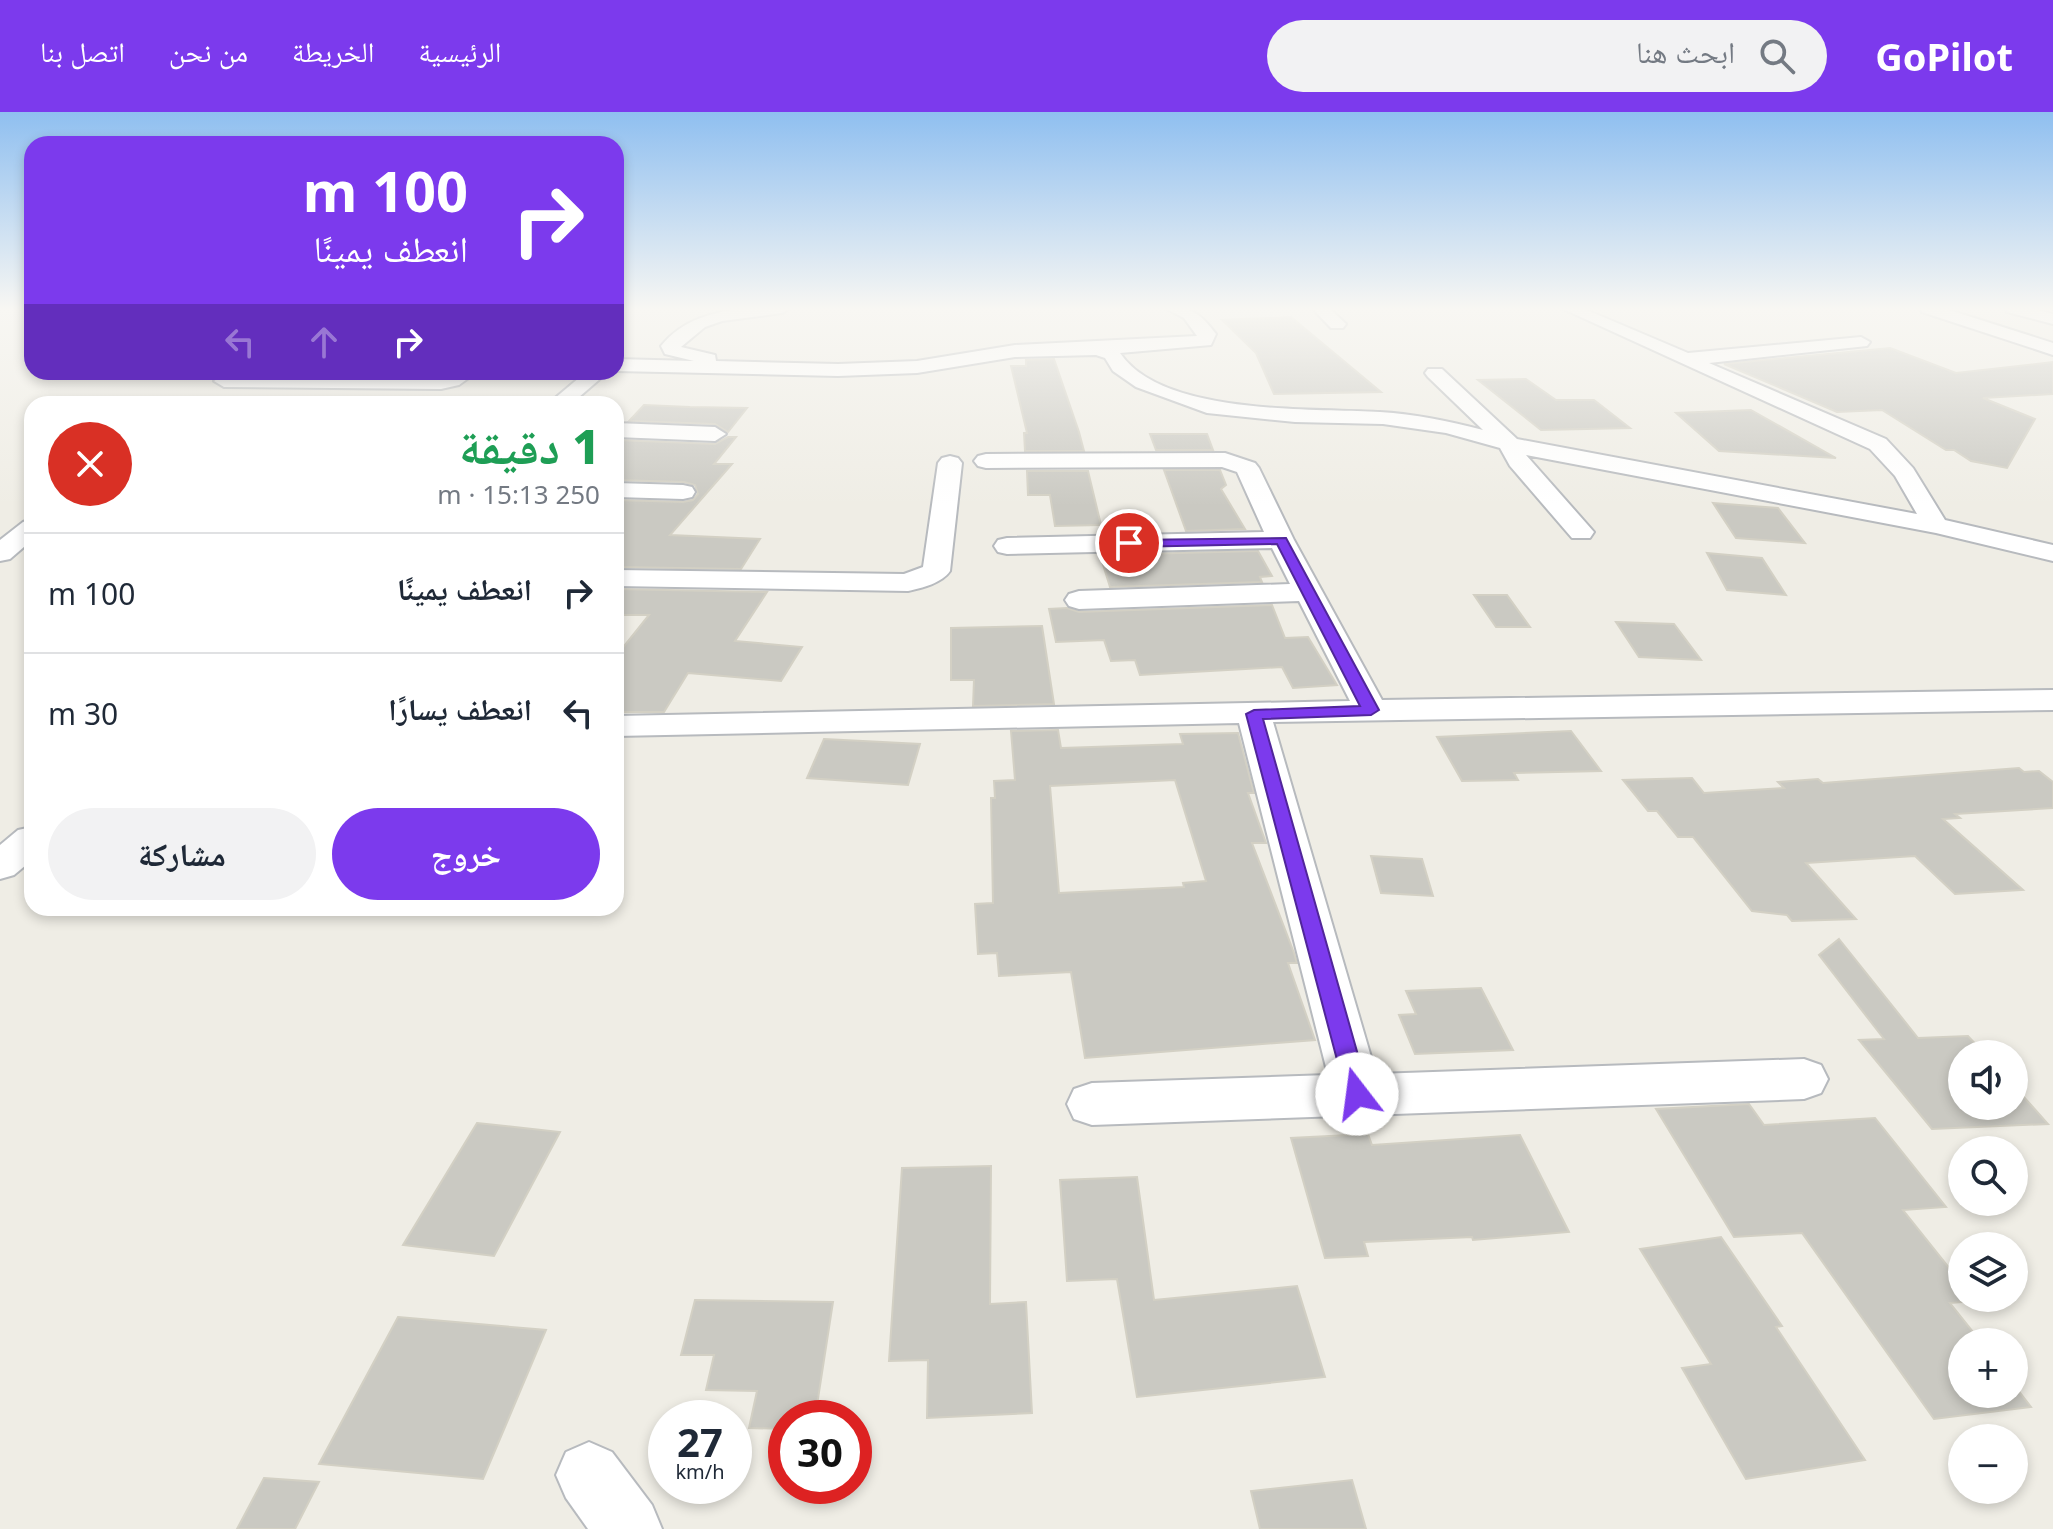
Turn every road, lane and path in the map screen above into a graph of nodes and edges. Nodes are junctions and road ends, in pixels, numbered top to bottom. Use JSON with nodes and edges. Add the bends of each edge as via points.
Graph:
{"nodes":[{"id":1,"x":1130,"y":374,"type":"edge"},
{"id":2,"x":1436,"y":374,"type":"edge"},
{"id":3,"x":1719,"y":374,"type":"edge"},
{"id":4,"x":454,"y":380,"type":"edge"},
{"id":5,"x":588,"y":380,"type":"edge"},
{"id":6,"x":224,"y":381,"type":"dead end"},
{"id":7,"x":568,"y":396,"type":"edge"},
{"id":8,"x":624,"y":430,"type":"edge"},
{"id":9,"x":715,"y":434,"type":"dead end"},
{"id":10,"x":1509,"y":443,"type":"junction"},
{"id":11,"x":986,"y":461,"type":"dead end"},
{"id":12,"x":950,"y":463,"type":"dead end"},
{"id":13,"x":624,"y":490,"type":"edge"},
{"id":14,"x":683,"y":492,"type":"dead end"},
{"id":15,"x":1936,"y":525,"type":"junction"},
{"id":16,"x":1581,"y":532,"type":"dead end"},
{"id":17,"x":24,"y":534,"type":"edge"},
{"id":18,"x":1281,"y":540,"type":"junction"},
{"id":19,"x":1007,"y":546,"type":"dead end"},
{"id":20,"x":0,"y":553,"type":"edge"},
{"id":21,"x":2053,"y":553,"type":"edge"},
{"id":22,"x":624,"y":578,"type":"edge"},
{"id":23,"x":1308,"y":592,"type":"junction"},
{"id":24,"x":1079,"y":600,"type":"dead end"},
{"id":25,"x":2053,"y":700,"type":"edge"},
{"id":26,"x":1371,"y":710,"type":"junction"},
{"id":27,"x":1254,"y":714,"type":"junction"},
{"id":28,"x":624,"y":726,"type":"edge"},
{"id":29,"x":24,"y":846,"type":"edge"},
{"id":30,"x":0,"y":866,"type":"edge"},
{"id":31,"x":1804,"y":1079,"type":"dead end"},
{"id":32,"x":1357,"y":1094,"type":"junction"},
{"id":33,"x":1092,"y":1104,"type":"dead end"},
{"id":34,"x":589,"y":1475,"type":"dead end"},
{"id":35,"x":628,"y":1529,"type":"edge"}],
"edges":[{"from":1,"to":10,"type":"street","via":[[1207,407],[1401,420]]},
{"from":2,"to":10,"type":"street"},
{"from":3,"to":15,"type":"street","via":[[1878,444],[1905,473]]},
{"from":4,"to":6,"type":"street"},
{"from":5,"to":7,"type":"street"},
{"from":8,"to":9,"type":"street"},
{"from":10,"to":15,"type":"street"},
{"from":10,"to":16,"type":"street","via":[[1518,461]]},
{"from":11,"to":18,"type":"street","via":[[1236,462],[1247,468]]},
{"from":12,"to":22,"type":"street","via":[[936,571],[924,579],[908,583]]},
{"from":13,"to":14,"type":"street"},
{"from":15,"to":21,"type":"street"},
{"from":17,"to":20,"type":"street"},
{"from":18,"to":19,"type":"street"},
{"from":18,"to":23,"type":"street"},
{"from":23,"to":24,"type":"street"},
{"from":23,"to":26,"type":"street"},
{"from":25,"to":26,"type":"street"},
{"from":26,"to":27,"type":"street"},
{"from":27,"to":28,"type":"street"},
{"from":27,"to":32,"type":"street"},
{"from":29,"to":30,"type":"street"},
{"from":31,"to":32,"type":"street"},
{"from":32,"to":33,"type":"street"},
{"from":34,"to":35,"type":"street"}]}
